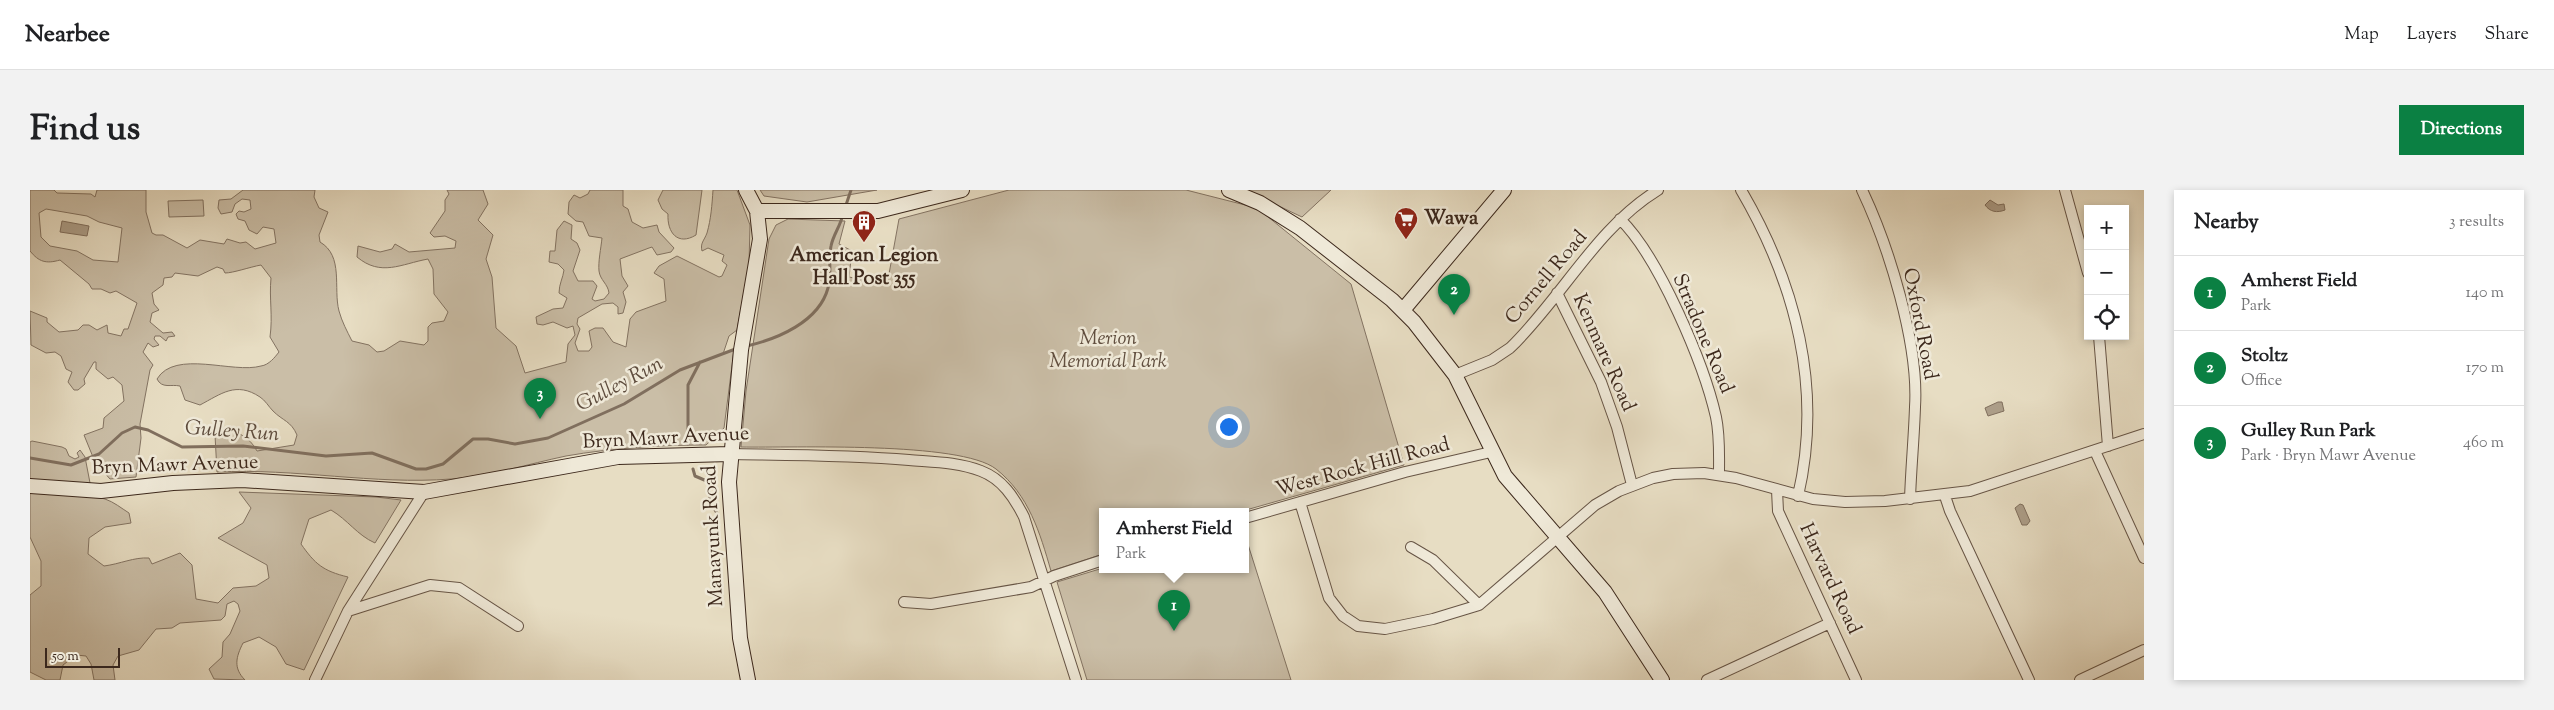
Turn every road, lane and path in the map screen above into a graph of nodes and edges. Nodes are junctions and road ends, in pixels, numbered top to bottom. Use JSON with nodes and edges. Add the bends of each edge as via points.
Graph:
{"nodes":[{"id":1,"x":746,"y":190,"type":"edge"},
{"id":2,"x":962,"y":190,"type":"edge"},
{"id":3,"x":1229,"y":190,"type":"edge"},
{"id":4,"x":1504,"y":190,"type":"edge"},
{"id":5,"x":1658,"y":190,"type":"edge"},
{"id":6,"x":1741,"y":190,"type":"edge"},
{"id":7,"x":1862,"y":190,"type":"edge"},
{"id":8,"x":2065,"y":190,"type":"edge"},
{"id":9,"x":757,"y":211,"type":"junction"},
{"id":10,"x":1620,"y":220,"type":"junction"},
{"id":11,"x":2084,"y":259,"type":"edge"},
{"id":12,"x":1557,"y":293,"type":"junction"},
{"id":13,"x":1403,"y":310,"type":"junction"},
{"id":14,"x":2099,"y":340,"type":"edge"},
{"id":15,"x":1455,"y":375,"type":"junction"},
{"id":16,"x":2144,"y":434,"type":"edge"},
{"id":17,"x":2108,"y":446,"type":"junction"},
{"id":18,"x":2095,"y":451,"type":"junction"},
{"id":19,"x":1491,"y":452,"type":"junction"},
{"id":20,"x":730,"y":454,"type":"junction"},
{"id":21,"x":1719,"y":474,"type":"junction"},
{"id":22,"x":1632,"y":485,"type":"junction"},
{"id":23,"x":30,"y":486,"type":"edge"},
{"id":24,"x":1777,"y":490,"type":"junction"},
{"id":25,"x":424,"y":492,"type":"junction"},
{"id":26,"x":1798,"y":496,"type":"junction"},
{"id":27,"x":1945,"y":496,"type":"junction"},
{"id":28,"x":1910,"y":499,"type":"junction"},
{"id":29,"x":1300,"y":502,"type":"junction"},
{"id":30,"x":1249,"y":517,"type":"edge"},
{"id":31,"x":1557,"y":538,"type":"junction"},
{"id":32,"x":1412,"y":547,"type":"dead end"},
{"id":33,"x":2144,"y":558,"type":"edge"},
{"id":34,"x":1099,"y":561,"type":"edge"},
{"id":35,"x":1044,"y":580,"type":"junction"},
{"id":36,"x":904,"y":602,"type":"dead end"},
{"id":37,"x":1479,"y":604,"type":"junction"},
{"id":38,"x":348,"y":610,"type":"junction"},
{"id":39,"x":1830,"y":623,"type":"junction"},
{"id":40,"x":518,"y":626,"type":"dead end"},
{"id":41,"x":2144,"y":650,"type":"edge"},
{"id":42,"x":1659,"y":679,"type":"edge"},
{"id":43,"x":315,"y":680,"type":"edge"},
{"id":44,"x":748,"y":680,"type":"edge"},
{"id":45,"x":1076,"y":680,"type":"edge"},
{"id":46,"x":1706,"y":680,"type":"edge"},
{"id":47,"x":1856,"y":680,"type":"edge"},
{"id":48,"x":2029,"y":680,"type":"edge"},
{"id":49,"x":2080,"y":680,"type":"edge"}],
"edges":[{"from":1,"to":9,"type":"street"},
{"from":2,"to":9,"type":"street","via":[[891,209],[844,213]]},
{"from":3,"to":13,"type":"street","via":[[1286,218]]},
{"from":4,"to":13,"type":"street"},
{"from":5,"to":10,"type":"street","name":"Cornell Road"},
{"from":6,"to":26,"type":"street","name":"Harvard Road","via":[[1775,259],[1802,349],[1808,391],[1808,430]]},
{"from":7,"to":28,"type":"street","name":"Oxford Road","via":[[1886,252],[1909,342],[1915,407]]},
{"from":8,"to":11,"type":"street"},
{"from":9,"to":20,"type":"street","name":"Manayunk Road","via":[[760,239],[741,347]]},
{"from":10,"to":12,"type":"street","name":"Cornell Road"},
{"from":10,"to":21,"type":"street","name":"Stradone Road","via":[[1640,244],[1690,341],[1716,417]]},
{"from":12,"to":15,"type":"street","name":"Cornell Road","via":[[1510,348],[1492,360]]},
{"from":12,"to":22,"type":"street","name":"Kenmare Road","via":[[1601,382],[1618,427]]},
{"from":13,"to":15,"type":"street"},
{"from":14,"to":17,"type":"street"},
{"from":15,"to":19,"type":"street"},
{"from":16,"to":17,"type":"street"},
{"from":17,"to":18,"type":"street"},
{"from":18,"to":27,"type":"street","via":[[2012,479]]},
{"from":18,"to":33,"type":"street"},
{"from":19,"to":29,"type":"street","name":"West Rock Hill Road"},
{"from":19,"to":31,"type":"street","via":[[1513,487]]},
{"from":20,"to":25,"type":"street","name":"Bryn Mawr Avenue","via":[[618,457]]},
{"from":20,"to":35,"type":"street","name":"Bryn Mawr Avenue","via":[[895,458],[948,463],[982,471],[1001,484],[1016,501],[1030,533]]},
{"from":20,"to":44,"type":"street","name":"Manayunk Road","via":[[730,528],[740,638]]},
{"from":21,"to":22,"type":"street","via":[[1673,474]]},
{"from":21,"to":24,"type":"street"},
{"from":22,"to":31,"type":"street","via":[[1595,504]]},
{"from":23,"to":25,"type":"street","name":"Bryn Mawr Avenue","via":[[101,491],[242,480]]},
{"from":24,"to":26,"type":"street"},
{"from":24,"to":39,"type":"street","name":"Harvard Road","via":[[1778,511]]},
{"from":25,"to":38,"type":"street"},
{"from":26,"to":28,"type":"street","via":[[1863,502]]},
{"from":27,"to":28,"type":"street"},
{"from":27,"to":48,"type":"street"},
{"from":29,"to":30,"type":"street","name":"West Rock Hill Road"},
{"from":29,"to":37,"type":"street","via":[[1329,598],[1343,616],[1358,626],[1385,629],[1433,619]]},
{"from":31,"to":37,"type":"street"},
{"from":31,"to":42,"type":"street","via":[[1617,608]]},
{"from":32,"to":37,"type":"street","via":[[1433,560]]},
{"from":34,"to":35,"type":"street"},
{"from":35,"to":36,"type":"street","via":[[1030,587],[931,604]]},
{"from":35,"to":45,"type":"street","name":"Bryn Mawr Avenue"},
{"from":38,"to":40,"type":"street","via":[[430,585],[458,588]]},
{"from":38,"to":43,"type":"street"},
{"from":39,"to":46,"type":"street"},
{"from":39,"to":47,"type":"street","name":"Harvard Road"},
{"from":41,"to":49,"type":"street"}]}
